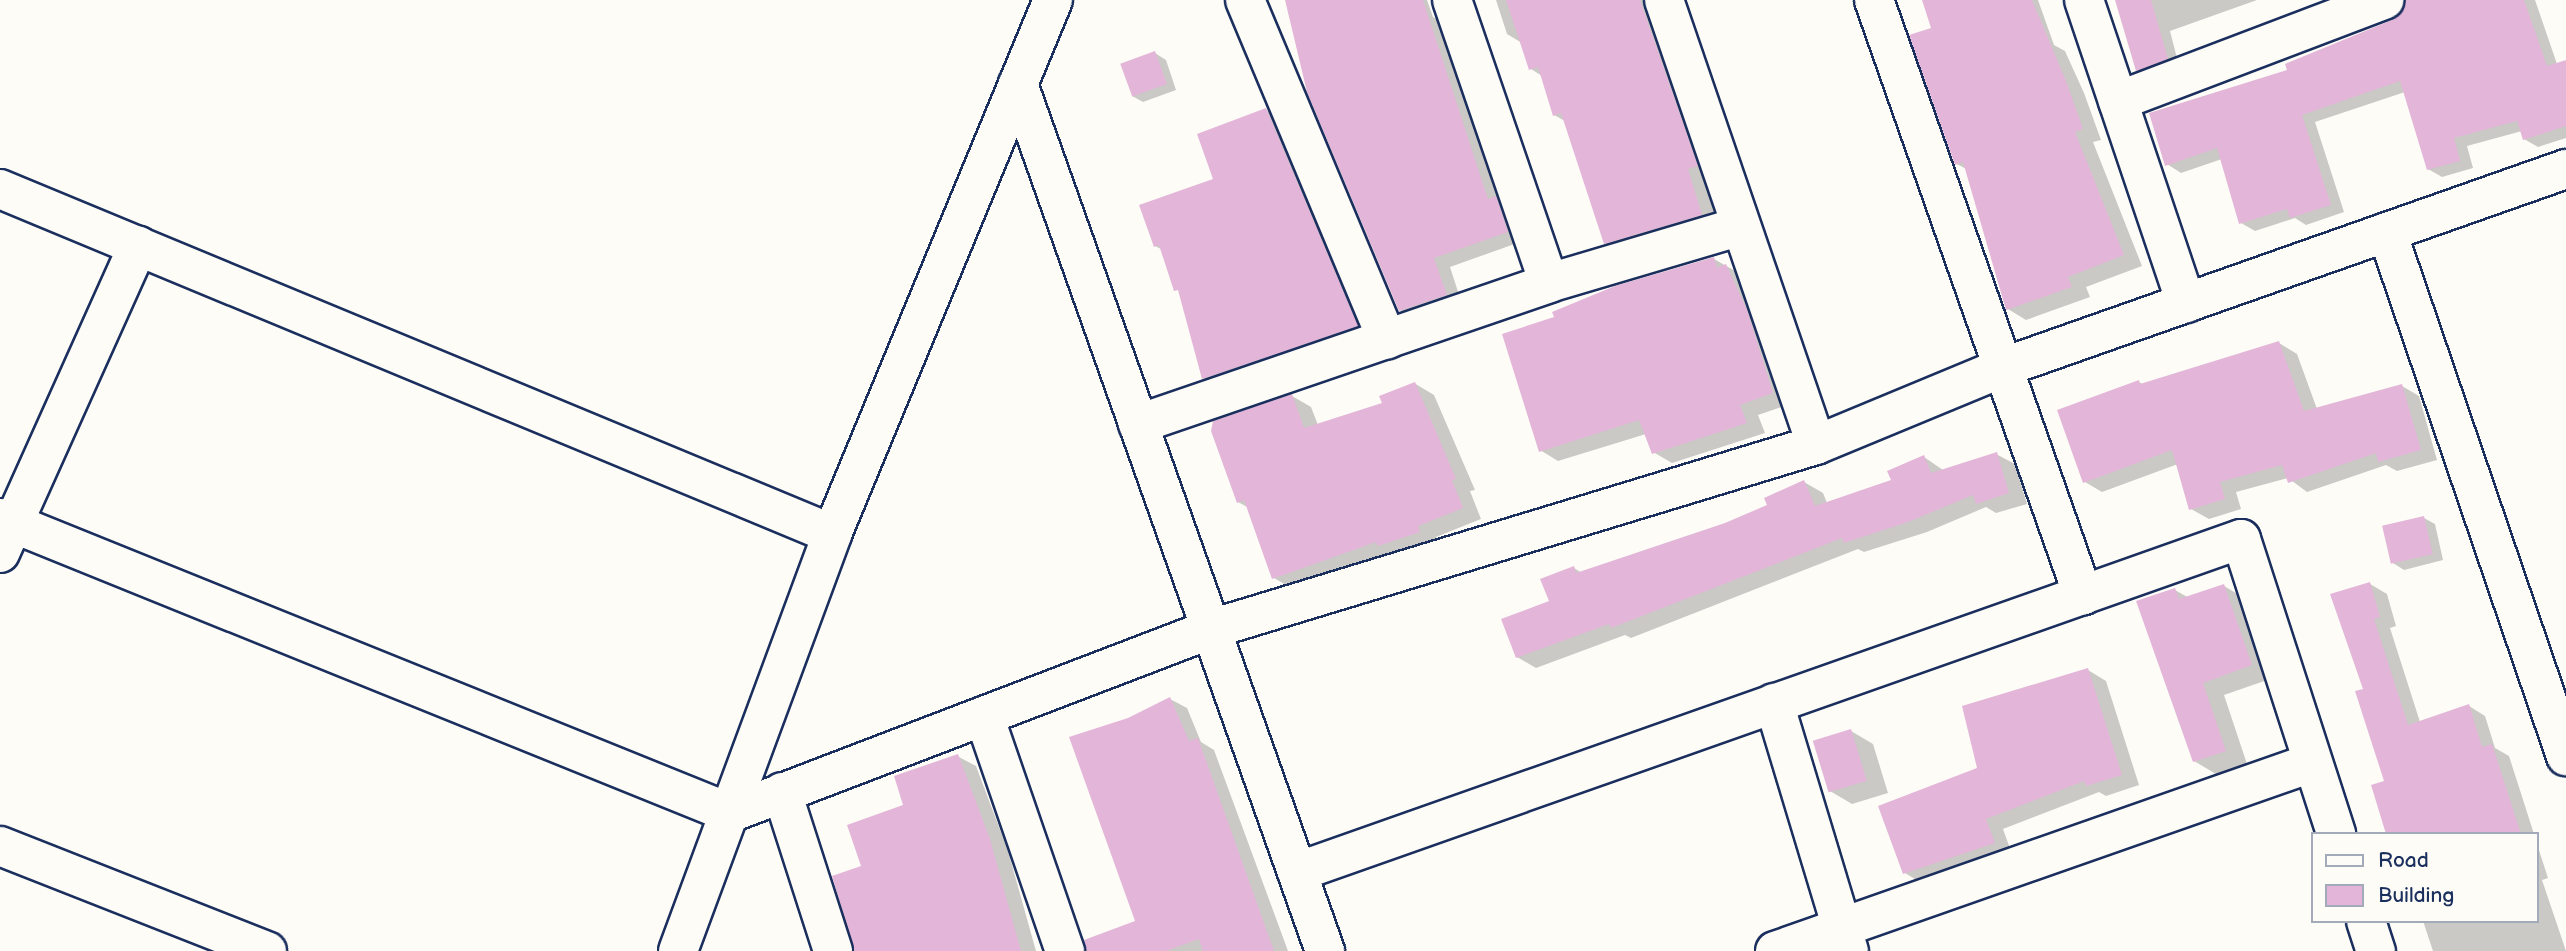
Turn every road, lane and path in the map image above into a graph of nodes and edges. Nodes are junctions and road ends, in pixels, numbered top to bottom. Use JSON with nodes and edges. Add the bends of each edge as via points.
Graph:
{"nodes":[{"id":1,"x":1053,"y":0,"type":"edge"},
{"id":2,"x":1245,"y":0,"type":"edge"},
{"id":3,"x":1452,"y":0,"type":"edge"},
{"id":4,"x":1664,"y":0,"type":"edge"},
{"id":5,"x":1874,"y":0,"type":"edge"},
{"id":6,"x":2084,"y":0,"type":"edge"},
{"id":7,"x":2384,"y":0,"type":"edge"},
{"id":8,"x":1018,"y":84,"type":"junction"},
{"id":9,"x":2118,"y":101,"type":"junction"},
{"id":10,"x":2566,"y":169,"type":"edge"},
{"id":11,"x":0,"y":189,"type":"edge"},
{"id":12,"x":1741,"y":226,"type":"junction"},
{"id":13,"x":2387,"y":232,"type":"junction"},
{"id":14,"x":138,"y":246,"type":"junction"},
{"id":15,"x":1549,"y":283,"type":"junction"},
{"id":16,"x":2186,"y":303,"type":"junction"},
{"id":17,"x":1387,"y":339,"type":"junction"},
{"id":18,"x":2004,"y":367,"type":"junction"},
{"id":19,"x":1138,"y":424,"type":"junction"},
{"id":20,"x":1816,"y":445,"type":"junction"},
{"id":21,"x":4,"y":532,"type":"edge"},
{"id":22,"x":832,"y":534,"type":"junction"},
{"id":23,"x":2083,"y":595,"type":"junction"},
{"id":24,"x":1211,"y":629,"type":"junction"},
{"id":25,"x":1774,"y":703,"type":"junction"},
{"id":26,"x":984,"y":716,"type":"junction"},
{"id":27,"x":2566,"y":756,"type":"edge"},
{"id":28,"x":2311,"y":763,"type":"junction"},
{"id":29,"x":782,"y":792,"type":"junction"},
{"id":30,"x":730,"y":813,"type":"junction"},
{"id":31,"x":2335,"y":832,"type":"edge"},
{"id":32,"x":0,"y":846,"type":"edge"},
{"id":33,"x":1297,"y":872,"type":"junction"},
{"id":34,"x":2367,"y":923,"type":"edge"},
{"id":35,"x":1845,"y":939,"type":"edge"},
{"id":36,"x":267,"y":951,"type":"edge"},
{"id":37,"x":678,"y":951,"type":"edge"},
{"id":38,"x":833,"y":951,"type":"edge"},
{"id":39,"x":1065,"y":951,"type":"edge"},
{"id":40,"x":1325,"y":951,"type":"edge"},
{"id":41,"x":1775,"y":951,"type":"edge"},
{"id":42,"x":2376,"y":951,"type":"edge"}],
"edges":[{"from":1,"to":8,"type":"street"},
{"from":2,"to":17,"type":"street"},
{"from":3,"to":15,"type":"street"},
{"from":4,"to":12,"type":"street"},
{"from":5,"to":18,"type":"street"},
{"from":6,"to":9,"type":"street"},
{"from":7,"to":9,"type":"street"},
{"from":8,"to":19,"type":"street"},
{"from":8,"to":22,"type":"street"},
{"from":9,"to":16,"type":"street"},
{"from":10,"to":13,"type":"street"},
{"from":11,"to":14,"type":"street"},
{"from":12,"to":15,"type":"street"},
{"from":12,"to":20,"type":"street"},
{"from":13,"to":16,"type":"street"},
{"from":13,"to":27,"type":"street"},
{"from":14,"to":21,"type":"street"},
{"from":14,"to":22,"type":"street"},
{"from":15,"to":17,"type":"street"},
{"from":16,"to":18,"type":"street"},
{"from":17,"to":19,"type":"street"},
{"from":18,"to":20,"type":"street"},
{"from":18,"to":23,"type":"street"},
{"from":19,"to":24,"type":"street"},
{"from":20,"to":24,"type":"street"},
{"from":21,"to":30,"type":"street"},
{"from":22,"to":30,"type":"street"},
{"from":23,"to":25,"type":"street"},
{"from":23,"to":28,"type":"street","via":[[2241,539]]},
{"from":24,"to":26,"type":"street"},
{"from":24,"to":33,"type":"street"},
{"from":25,"to":33,"type":"street"},
{"from":25,"to":35,"type":"street"},
{"from":26,"to":29,"type":"street"},
{"from":26,"to":39,"type":"street"},
{"from":28,"to":31,"type":"street"},
{"from":28,"to":35,"type":"street"},
{"from":29,"to":30,"type":"street"},
{"from":29,"to":38,"type":"street"},
{"from":30,"to":37,"type":"street"},
{"from":32,"to":36,"type":"street"},
{"from":33,"to":40,"type":"street"},
{"from":34,"to":42,"type":"street"},
{"from":35,"to":41,"type":"street"}]}
